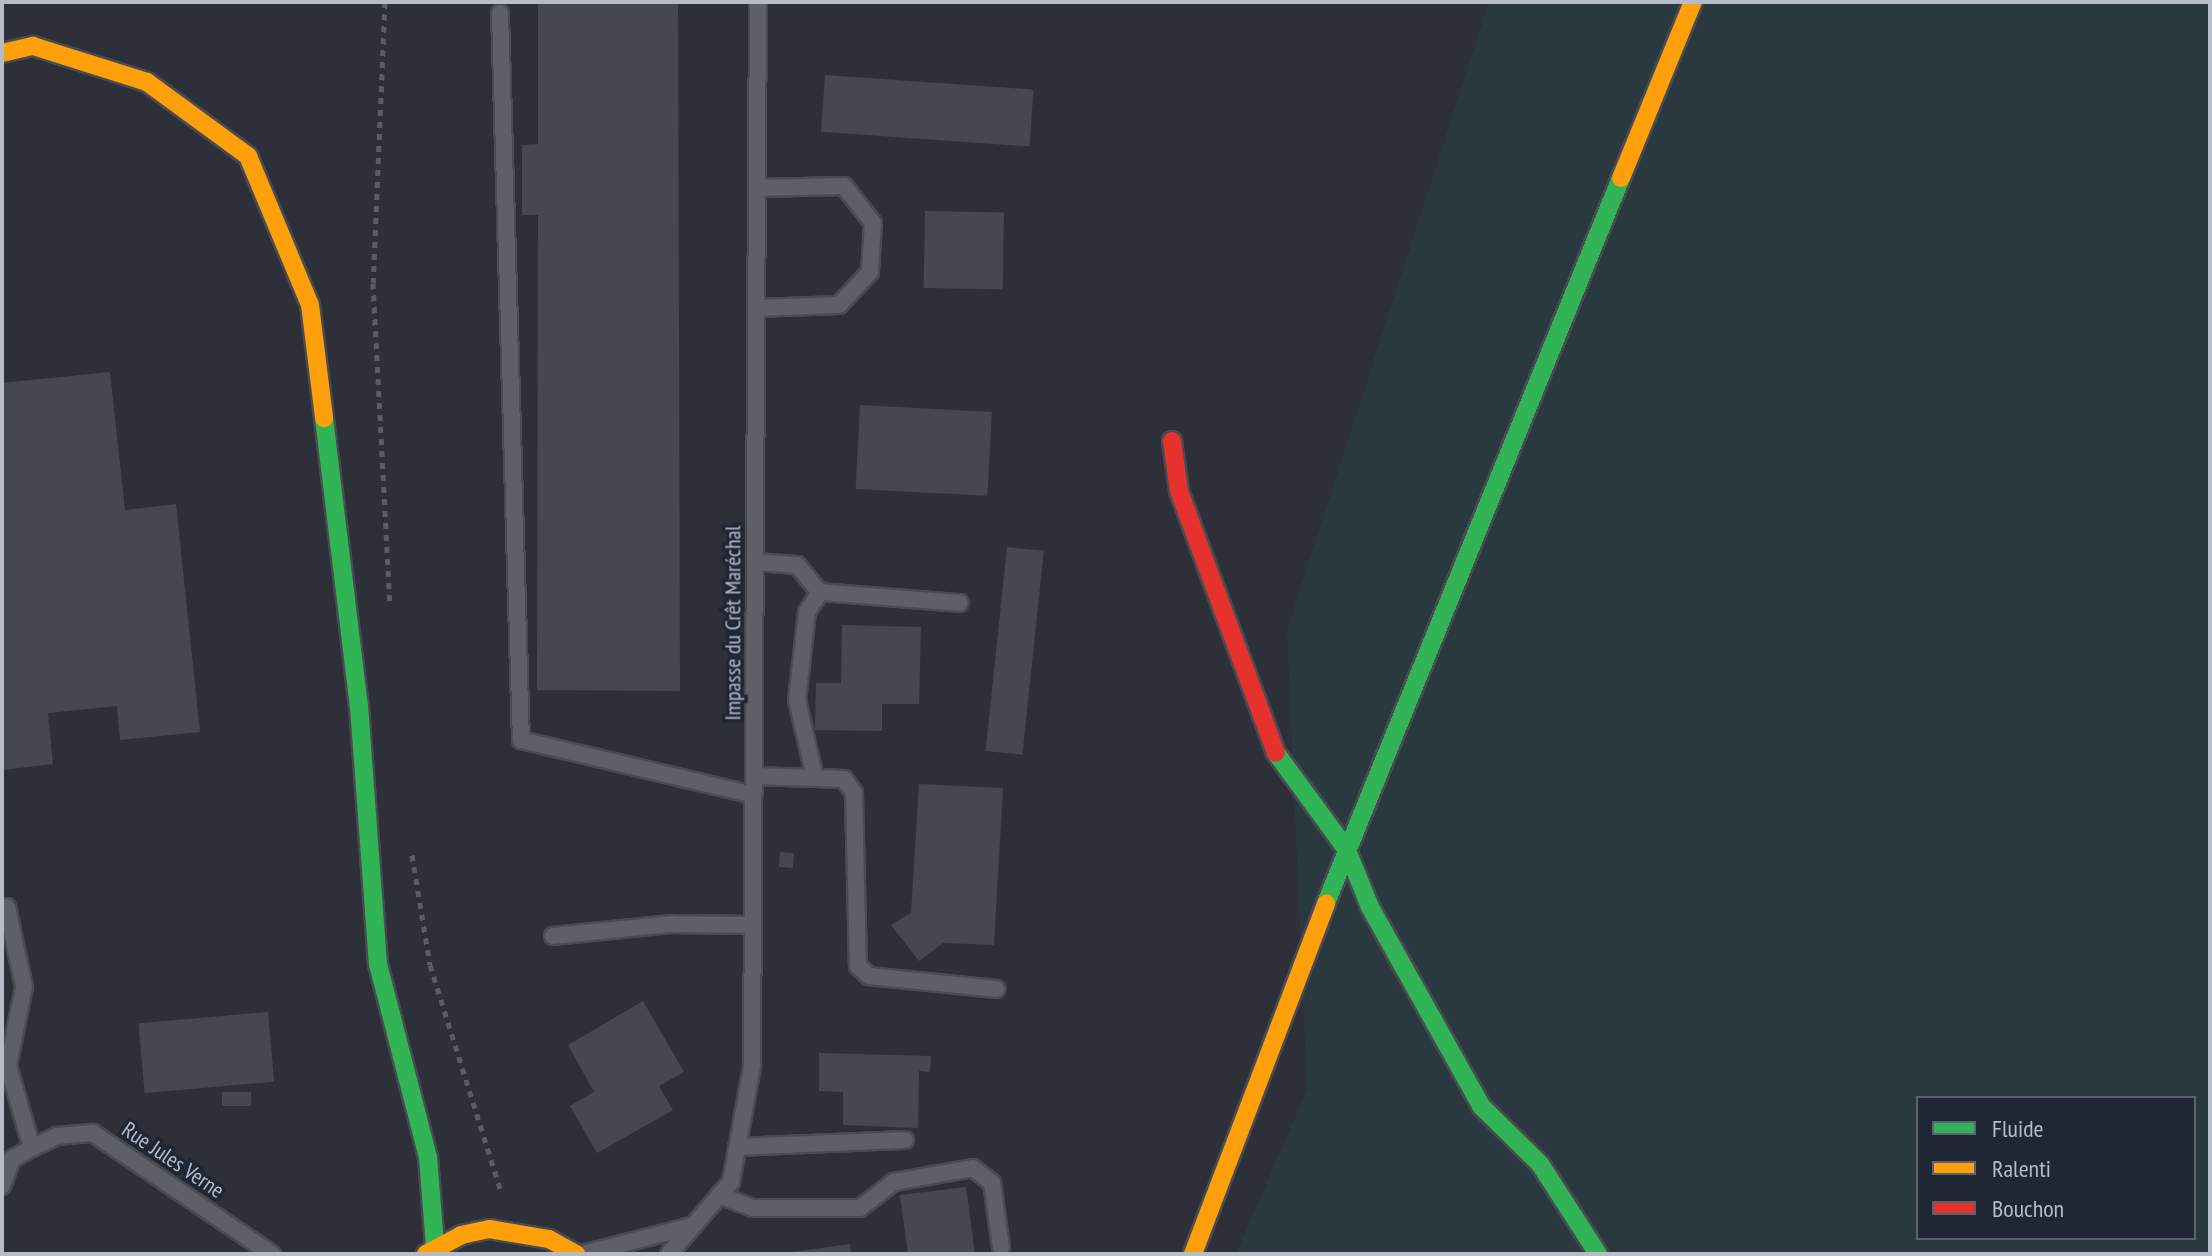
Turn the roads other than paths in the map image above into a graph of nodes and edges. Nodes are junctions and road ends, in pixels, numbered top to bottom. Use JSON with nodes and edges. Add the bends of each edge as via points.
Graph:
{"nodes":[{"id":1,"x":758,"y":2,"type":"edge"},
{"id":2,"x":1693,"y":2,"type":"edge"},
{"id":3,"x":500,"y":13,"type":"dead end"},
{"id":4,"x":2,"y":53,"type":"edge"},
{"id":5,"x":758,"y":188,"type":"junction"},
{"id":6,"x":757,"y":308,"type":"junction"},
{"id":7,"x":1172,"y":441,"type":"dead end"},
{"id":8,"x":755,"y":562,"type":"junction"},
{"id":9,"x":820,"y":592,"type":"junction"},
{"id":10,"x":960,"y":603,"type":"dead end"},
{"id":11,"x":754,"y":776,"type":"junction"},
{"id":12,"x":815,"y":778,"type":"junction"},
{"id":13,"x":754,"y":795,"type":"junction"},
{"id":14,"x":1347,"y":850,"type":"junction"},
{"id":15,"x":7,"y":907,"type":"dead end"},
{"id":16,"x":753,"y":925,"type":"junction"},
{"id":17,"x":553,"y":936,"type":"dead end"},
{"id":18,"x":996,"y":989,"type":"dead end"},
{"id":19,"x":5,"y":1065,"type":"edge"},
{"id":20,"x":905,"y":1140,"type":"dead end"},
{"id":21,"x":737,"y":1147,"type":"junction"},
{"id":22,"x":32,"y":1148,"type":"junction"},
{"id":23,"x":2,"y":1186,"type":"edge"},
{"id":24,"x":719,"y":1195,"type":"junction"},
{"id":25,"x":691,"y":1226,"type":"junction"},
{"id":26,"x":1001,"y":1247,"type":"dead end"},
{"id":27,"x":430,"y":1250,"type":"edge"},
{"id":28,"x":272,"y":1254,"type":"edge"},
{"id":29,"x":576,"y":1254,"type":"edge"},
{"id":30,"x":583,"y":1254,"type":"edge"},
{"id":31,"x":669,"y":1254,"type":"edge"},
{"id":32,"x":1193,"y":1254,"type":"edge"},
{"id":33,"x":1598,"y":1254,"type":"edge"}],
"edges":[{"from":1,"to":5,"type":"lane","name":"Impasse du Crêt Maréchal"},
{"from":2,"to":14,"type":"main road"},
{"from":3,"to":13,"type":"lane","via":[[521,740]]},
{"from":4,"to":27,"type":"main road","via":[[33,46],[147,82],[248,156],[310,305],[359,706],[378,964],[428,1157]]},
{"from":5,"to":6,"type":"lane","name":"Impasse du Crêt Maréchal"},
{"from":5,"to":6,"type":"lane","via":[[844,186],[873,223],[870,272],[839,305]]},
{"from":6,"to":8,"type":"lane","name":"Impasse du Crêt Maréchal"},
{"from":7,"to":14,"type":"main road","via":[[1179,491],[1275,752]]},
{"from":8,"to":9,"type":"lane","via":[[797,565]]},
{"from":8,"to":11,"type":"lane","name":"Impasse du Crêt Maréchal"},
{"from":9,"to":10,"type":"lane"},
{"from":9,"to":12,"type":"lane","via":[[807,612],[797,700]]},
{"from":11,"to":12,"type":"lane"},
{"from":11,"to":13,"type":"lane","name":"Impasse du Crêt Maréchal"},
{"from":12,"to":18,"type":"lane","via":[[844,779],[854,793],[858,966],[869,976]]},
{"from":13,"to":16,"type":"lane","name":"Impasse du Crêt Maréchal"},
{"from":14,"to":32,"type":"main road"},
{"from":14,"to":33,"type":"main road","via":[[1370,907],[1481,1106],[1540,1164]]},
{"from":15,"to":19,"type":"lane","via":[[24,987]]},
{"from":16,"to":17,"type":"lane","via":[[672,924]]},
{"from":16,"to":21,"type":"lane","name":"Impasse du Crêt Maréchal","via":[[752,1066]]},
{"from":19,"to":22,"type":"lane"},
{"from":20,"to":21,"type":"lane"},
{"from":21,"to":24,"type":"lane","name":"Impasse du Crêt Maréchal","via":[[731,1182]]},
{"from":22,"to":23,"type":"lane","via":[[12,1159]]},
{"from":22,"to":28,"type":"lane","name":"Rue Jules Verne","via":[[57,1136],[93,1133]]},
{"from":24,"to":25,"type":"lane","name":"Impasse du Crêt Maréchal"},
{"from":24,"to":26,"type":"lane","via":[[753,1208],[860,1208],[894,1182],[973,1168],[992,1183]]},
{"from":25,"to":30,"type":"lane"},
{"from":25,"to":31,"type":"lane","name":"Impasse du Crêt Maréchal"},
{"from":27,"to":29,"type":"main road","via":[[489,1229],[549,1239]]}]}
